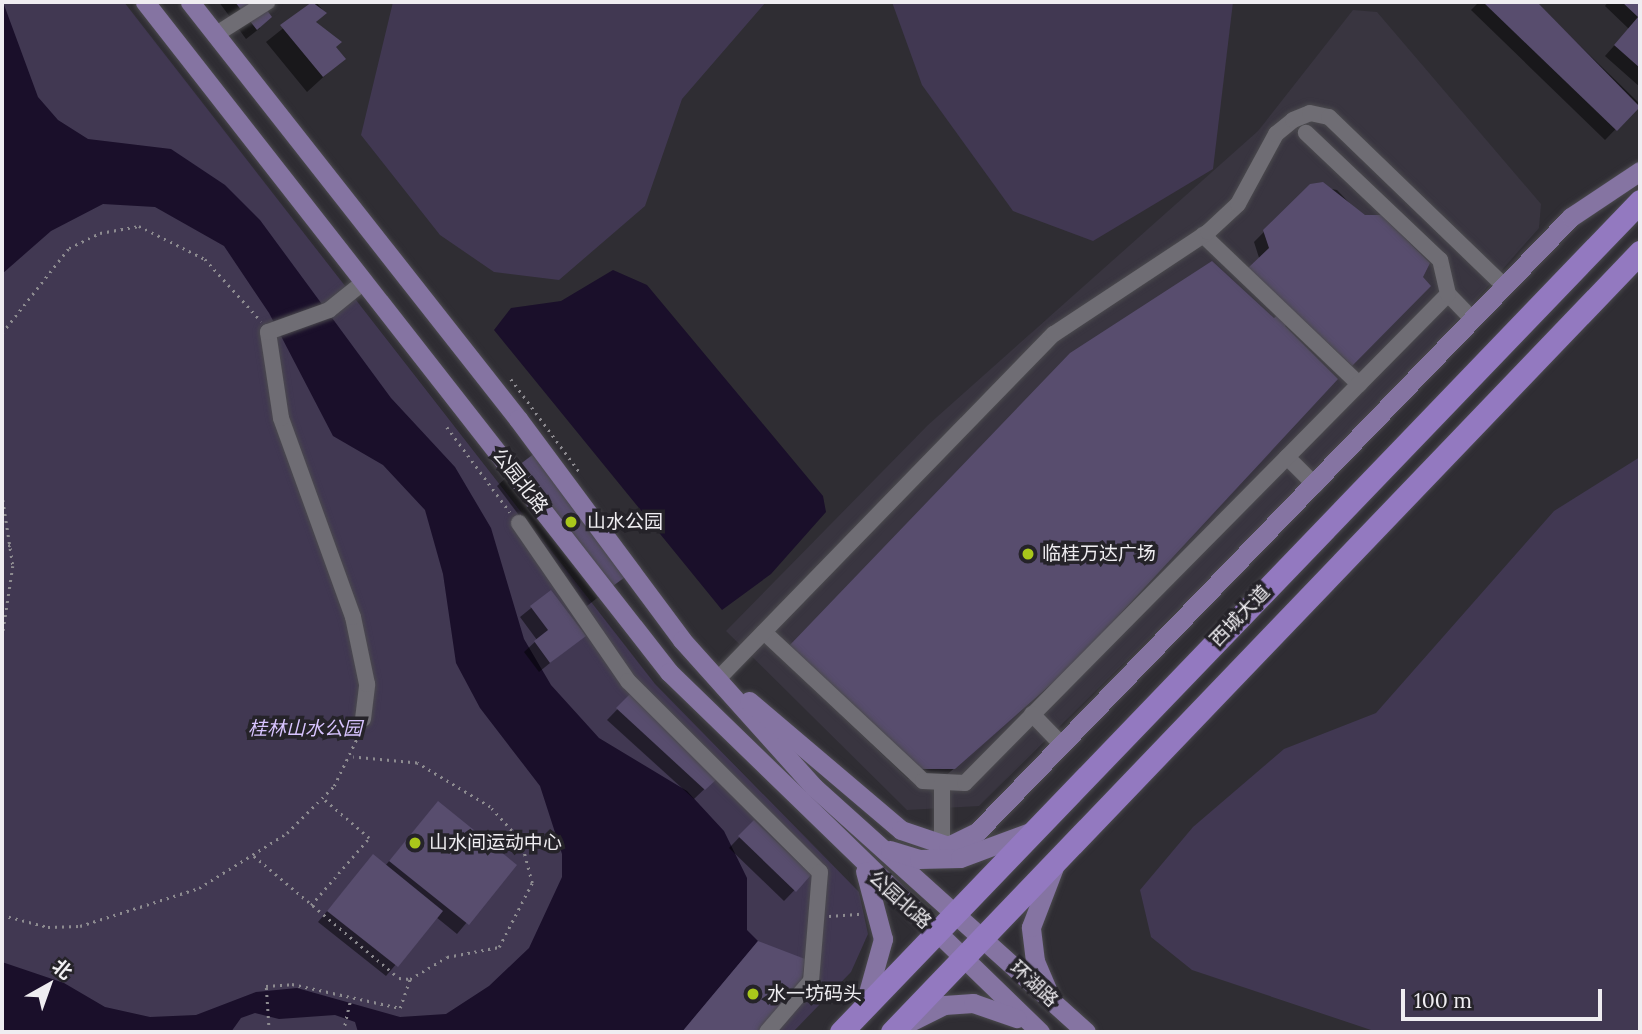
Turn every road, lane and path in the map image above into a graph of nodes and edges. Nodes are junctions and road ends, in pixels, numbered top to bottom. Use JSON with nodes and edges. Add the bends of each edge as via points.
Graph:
{"nodes":[{"id":1,"x":145,"y":2,"type":"edge"},
{"id":2,"x":190,"y":2,"type":"edge"},
{"id":3,"x":267,"y":2,"type":"edge"},
{"id":4,"x":215,"y":35,"type":"junction"},
{"id":5,"x":1306,"y":133,"type":"dead end"},
{"id":6,"x":1640,"y":171,"type":"edge"},
{"id":7,"x":1640,"y":201,"type":"edge"},
{"id":8,"x":1203,"y":234,"type":"junction"},
{"id":9,"x":1640,"y":253,"type":"edge"},
{"id":10,"x":365,"y":281,"type":"junction"},
{"id":11,"x":1503,"y":285,"type":"junction"},
{"id":12,"x":1448,"y":294,"type":"junction"},
{"id":13,"x":1471,"y":318,"type":"junction"},
{"id":14,"x":268,"y":332,"type":"junction"},
{"id":15,"x":2,"y":333,"type":"edge"},
{"id":16,"x":511,"y":379,"type":"dead end"},
{"id":17,"x":1359,"y":384,"type":"junction"},
{"id":18,"x":447,"y":427,"type":"dead end"},
{"id":19,"x":1287,"y":457,"type":"junction"},
{"id":20,"x":582,"y":474,"type":"dead end"},
{"id":21,"x":1315,"y":485,"type":"junction"},
{"id":22,"x":2,"y":493,"type":"edge"},
{"id":23,"x":519,"y":523,"type":"joint"},
{"id":24,"x":12,"y":544,"type":"junction"},
{"id":25,"x":2,"y":549,"type":"edge"},
{"id":26,"x":764,"y":632,"type":"junction"},
{"id":27,"x":3,"y":633,"type":"edge"},
{"id":28,"x":2,"y":640,"type":"edge"},
{"id":29,"x":718,"y":679,"type":"junction"},
{"id":30,"x":1032,"y":714,"type":"junction"},
{"id":31,"x":363,"y":719,"type":"joint"},
{"id":32,"x":1062,"y":745,"type":"junction"},
{"id":33,"x":353,"y":757,"type":"junction"},
{"id":34,"x":942,"y":782,"type":"junction"},
{"id":35,"x":322,"y":799,"type":"junction"},
{"id":36,"x":1033,"y":831,"type":"junction"},
{"id":37,"x":942,"y":845,"type":"junction"},
{"id":38,"x":882,"y":848,"type":"junction"},
{"id":39,"x":254,"y":856,"type":"junction"},
{"id":40,"x":1059,"y":856,"type":"junction"},
{"id":41,"x":864,"y":867,"type":"junction"},
{"id":42,"x":310,"y":905,"type":"junction"},
{"id":43,"x":881,"y":912,"type":"junction"},
{"id":44,"x":955,"y":912,"type":"junction"},
{"id":45,"x":2,"y":915,"type":"edge"},
{"id":46,"x":816,"y":917,"type":"junction"},
{"id":47,"x":935,"y":932,"type":"junction"},
{"id":48,"x":982,"y":935,"type":"junction"},
{"id":49,"x":960,"y":958,"type":"junction"},
{"id":50,"x":410,"y":979,"type":"junction"},
{"id":51,"x":351,"y":998,"type":"junction"},
{"id":52,"x":1053,"y":1001,"type":"junction"},
{"id":53,"x":864,"y":1009,"type":"junction"},
{"id":54,"x":1037,"y":1029,"type":"edge"},
{"id":55,"x":269,"y":1032,"type":"edge"},
{"id":56,"x":343,"y":1032,"type":"edge"},
{"id":57,"x":767,"y":1032,"type":"edge"},
{"id":58,"x":841,"y":1032,"type":"edge"},
{"id":59,"x":893,"y":1032,"type":"edge"},
{"id":60,"x":1086,"y":1032,"type":"edge"}],
"edges":[{"from":1,"to":10,"type":"main road","name":"公园北路"},
{"from":2,"to":4,"type":"main road","name":"公园北路"},
{"from":3,"to":4,"type":"street"},
{"from":4,"to":29,"type":"main road","name":"公园北路"},
{"from":5,"to":12,"type":"street","via":[[1440,260]]},
{"from":6,"to":11,"type":"main road","via":[[1571,217]]},
{"from":7,"to":36,"type":"highway","name":"西城大道"},
{"from":8,"to":11,"type":"street","via":[[1244,197],[1277,132],[1301,116],[1320,113]]},
{"from":8,"to":17,"type":"street"},
{"from":8,"to":26,"type":"street","via":[[1054,334]]},
{"from":9,"to":40,"type":"highway","name":"西城大道"},
{"from":10,"to":14,"type":"street","via":[[329,310]]},
{"from":10,"to":41,"type":"main road","name":"公园北路","via":[[669,672]]},
{"from":11,"to":13,"type":"main road"},
{"from":12,"to":13,"type":"street"},
{"from":12,"to":17,"type":"street"},
{"from":13,"to":21,"type":"main road"},
{"from":14,"to":15,"type":"path","via":[[223,273],[186,246],[139,226],[100,233],[69,248]]},
{"from":14,"to":31,"type":"street","via":[[281,418],[354,617],[367,684]]},
{"from":16,"to":20,"type":"path"},
{"from":17,"to":19,"type":"street"},
{"from":18,"to":23,"type":"path"},
{"from":19,"to":21,"type":"street"},
{"from":19,"to":30,"type":"street"},
{"from":21,"to":32,"type":"main road"},
{"from":22,"to":24,"type":"path"},
{"from":23,"to":46,"type":"street","via":[[628,681],[820,872]]},
{"from":24,"to":25,"type":"path"},
{"from":24,"to":27,"type":"path"},
{"from":26,"to":29,"type":"street"},
{"from":26,"to":34,"type":"street","via":[[923,781]]},
{"from":27,"to":28,"type":"path"},
{"from":29,"to":37,"type":"main road","via":[[788,730],[901,830]]},
{"from":29,"to":38,"type":"main road","name":"公园北路","via":[[814,788]]},
{"from":30,"to":32,"type":"street"},
{"from":30,"to":34,"type":"street","via":[[965,783]]},
{"from":31,"to":33,"type":"path"},
{"from":32,"to":37,"type":"main road","via":[[977,832]]},
{"from":33,"to":35,"type":"path"},
{"from":33,"to":50,"type":"path","via":[[425,768],[497,813],[530,860],[532,883],[499,947],[447,957]]},
{"from":34,"to":37,"type":"street"},
{"from":35,"to":39,"type":"path"},
{"from":35,"to":42,"type":"path","via":[[369,838]]},
{"from":36,"to":38,"type":"main road","via":[[960,858],[919,859]]},
{"from":36,"to":44,"type":"highway","name":"西城大道"},
{"from":38,"to":44,"type":"main road","name":"公园北路"},
{"from":39,"to":42,"type":"path"},
{"from":39,"to":45,"type":"path","via":[[168,902],[80,926],[48,927]]},
{"from":40,"to":48,"type":"highway","name":"西城大道"},
{"from":40,"to":52,"type":"main road","via":[[1031,927],[1035,961]]},
{"from":41,"to":43,"type":"main road"},
{"from":41,"to":47,"type":"main road","name":"公园北路"},
{"from":42,"to":50,"type":"path","via":[[384,971]]},
{"from":43,"to":46,"type":"path"},
{"from":43,"to":53,"type":"main road","via":[[883,939]]},
{"from":44,"to":47,"type":"highway","name":"西城大道"},
{"from":44,"to":48,"type":"main road","name":"公园北路"},
{"from":46,"to":57,"type":"street","via":[[811,981]]},
{"from":47,"to":49,"type":"main road","name":"公园北路"},
{"from":47,"to":53,"type":"highway","name":"西城大道"},
{"from":48,"to":49,"type":"highway","name":"西城大道"},
{"from":48,"to":52,"type":"main road","name":"环湖路"},
{"from":49,"to":54,"type":"main road","name":"环湖路"},
{"from":49,"to":59,"type":"highway","name":"西城大道"},
{"from":50,"to":51,"type":"path","via":[[400,1008]]},
{"from":51,"to":55,"type":"path","via":[[292,984],[266,986]]},
{"from":51,"to":56,"type":"path"},
{"from":52,"to":60,"type":"main road","name":"环湖路"},
{"from":53,"to":58,"type":"highway","name":"西城大道"},
{"from":54,"to":59,"type":"main road","via":[[973,1003],[927,1011]]}]}
